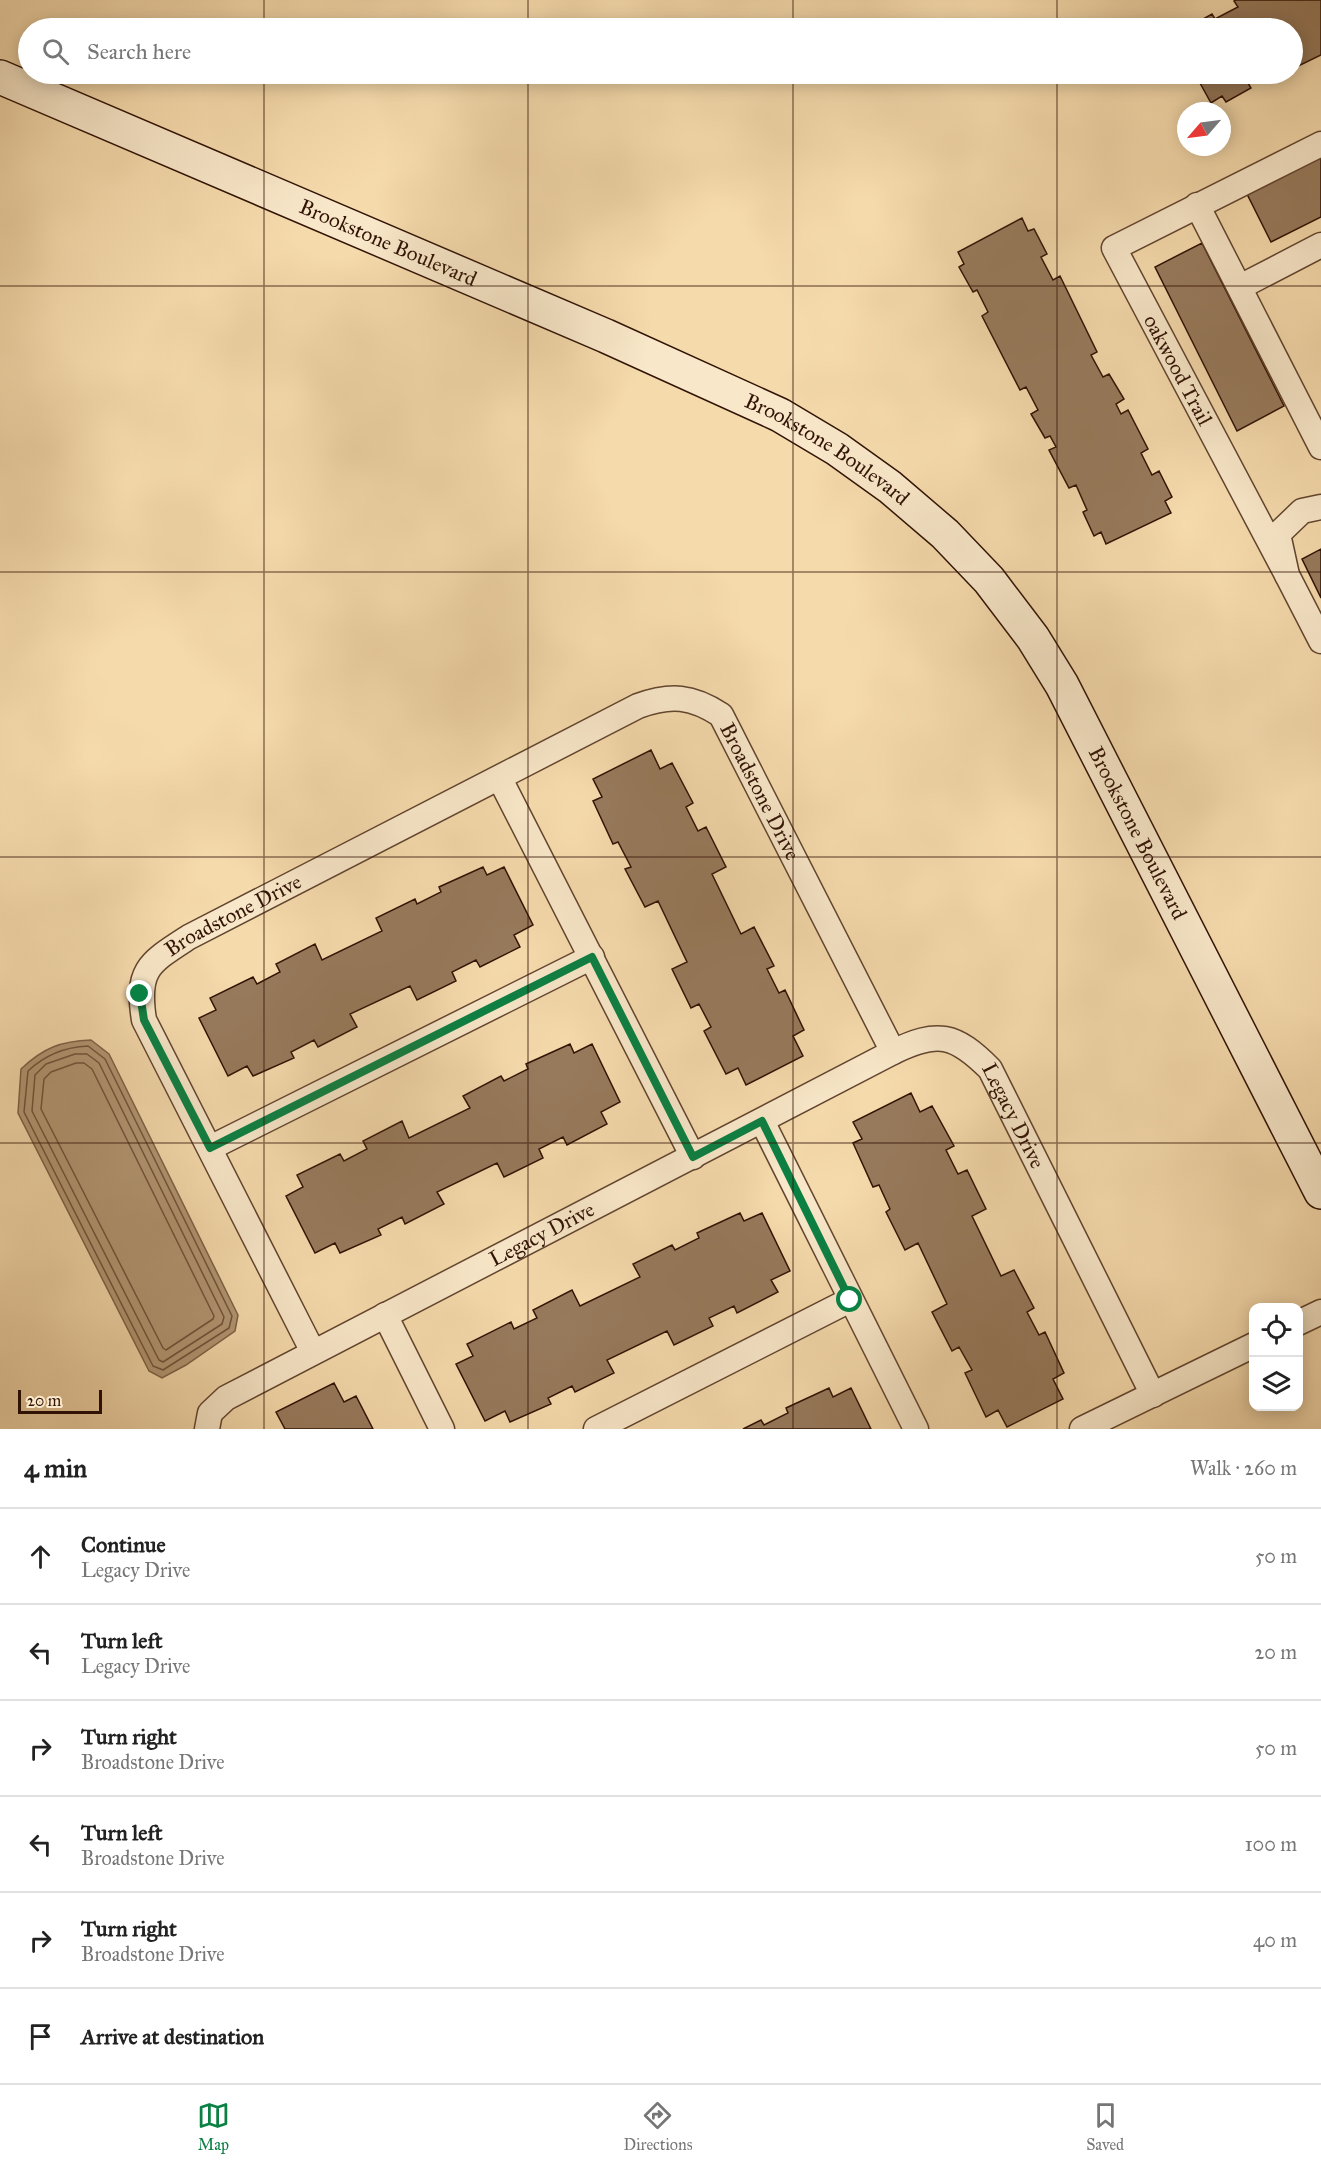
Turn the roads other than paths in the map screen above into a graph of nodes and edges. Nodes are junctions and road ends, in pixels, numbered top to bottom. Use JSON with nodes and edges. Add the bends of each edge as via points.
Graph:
{"nodes":[{"id":1,"x":0,"y":77,"type":"edge"},
{"id":2,"x":1321,"y":144,"type":"edge"},
{"id":3,"x":1197,"y":205,"type":"junction"},
{"id":4,"x":1321,"y":245,"type":"edge"},
{"id":5,"x":1240,"y":287,"type":"junction"},
{"id":6,"x":1321,"y":447,"type":"edge"},
{"id":7,"x":1321,"y":507,"type":"edge"},
{"id":8,"x":1287,"y":576,"type":"junction"},
{"id":9,"x":1321,"y":641,"type":"edge"},
{"id":10,"x":500,"y":779,"type":"junction"},
{"id":11,"x":592,"y":957,"type":"junction"},
{"id":12,"x":893,"y":1052,"type":"junction"},
{"id":13,"x":762,"y":1121,"type":"junction"},
{"id":14,"x":210,"y":1148,"type":"junction"},
{"id":15,"x":693,"y":1157,"type":"junction"},
{"id":16,"x":1321,"y":1192,"type":"edge"},
{"id":17,"x":850,"y":1300,"type":"junction"},
{"id":18,"x":1321,"y":1312,"type":"edge"},
{"id":19,"x":385,"y":1315,"type":"junction"},
{"id":20,"x":1303,"y":1321,"type":"edge"},
{"id":21,"x":1249,"y":1347,"type":"edge"},
{"id":22,"x":313,"y":1352,"type":"junction"},
{"id":23,"x":1153,"y":1395,"type":"junction"},
{"id":24,"x":207,"y":1429,"type":"edge"},
{"id":25,"x":442,"y":1429,"type":"edge"},
{"id":26,"x":596,"y":1429,"type":"edge"},
{"id":27,"x":915,"y":1429,"type":"edge"},
{"id":28,"x":1082,"y":1429,"type":"edge"}],
"edges":[{"from":1,"to":16,"type":"street","name":"Brookstone Boulevard","via":[[606,336],[780,416],[837,449],[890,487],[945,534],[989,580],[1033,638],[1062,685]]},
{"from":2,"to":3,"type":"street","name":"oakwood Trail"},
{"from":3,"to":5,"type":"street"},
{"from":3,"to":8,"type":"street","name":"oakwood Trail","via":[[1114,248]]},
{"from":4,"to":5,"type":"street"},
{"from":5,"to":6,"type":"street"},
{"from":7,"to":8,"type":"street","name":"oakwood Trail","via":[[1302,511],[1278,534]]},
{"from":8,"to":9,"type":"street","name":"oakwood Trail"},
{"from":10,"to":11,"type":"street"},
{"from":10,"to":12,"type":"street","name":"Broadstone Drive","via":[[654,700],[701,702],[721,716]]},
{"from":10,"to":14,"type":"street","name":"Broadstone Drive","via":[[199,932],[157,958],[144,976],[140,994],[144,1020]]},
{"from":11,"to":14,"type":"street"},
{"from":11,"to":15,"type":"street"},
{"from":12,"to":13,"type":"street","name":"Legacy Drive"},
{"from":12,"to":23,"type":"street","name":"Legacy Drive","via":[[916,1041],[946,1038],[969,1048],[990,1069]]},
{"from":13,"to":15,"type":"street","name":"Legacy Drive"},
{"from":13,"to":17,"type":"street"},
{"from":14,"to":22,"type":"street","name":"Broadstone Drive"},
{"from":15,"to":19,"type":"street","name":"Legacy Drive"},
{"from":17,"to":26,"type":"street"},
{"from":17,"to":27,"type":"street"},
{"from":18,"to":20,"type":"street"},
{"from":19,"to":22,"type":"street","name":"Legacy Drive"},
{"from":19,"to":25,"type":"street"},
{"from":21,"to":23,"type":"street"},
{"from":22,"to":24,"type":"street","name":"Legacy Drive","via":[[226,1398],[210,1413]]},
{"from":23,"to":28,"type":"street"}]}
